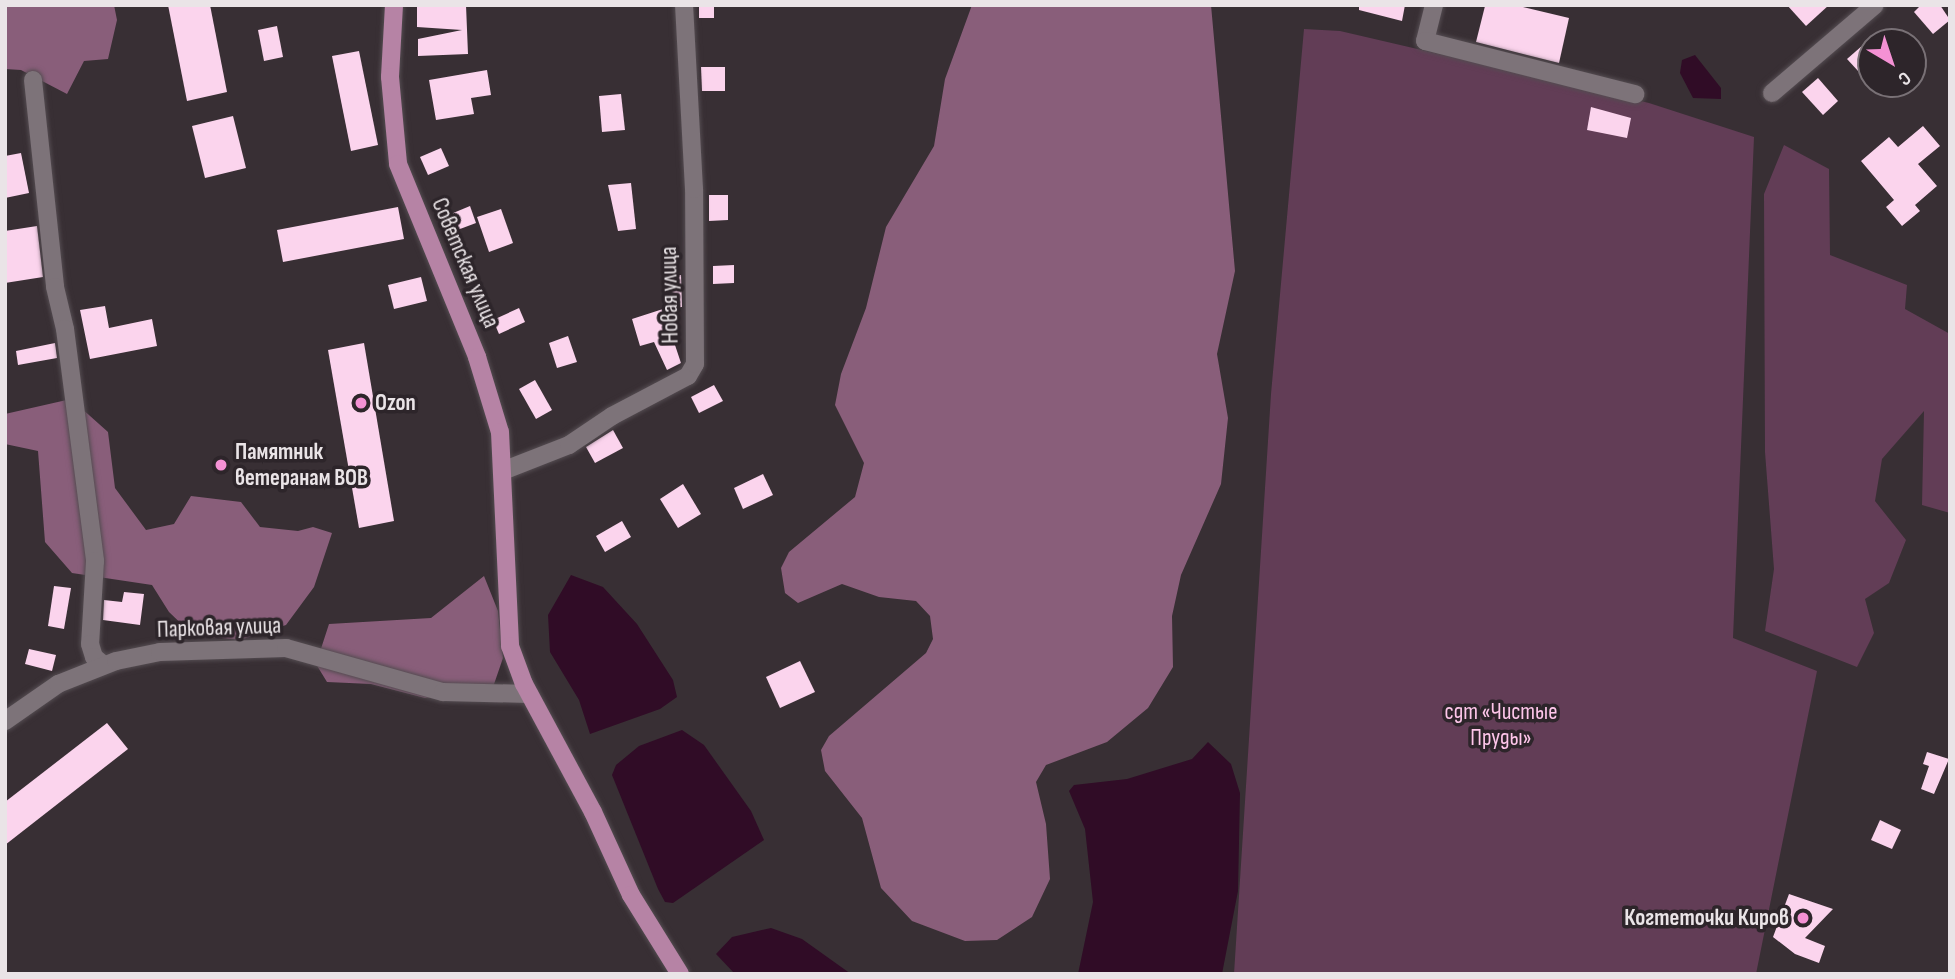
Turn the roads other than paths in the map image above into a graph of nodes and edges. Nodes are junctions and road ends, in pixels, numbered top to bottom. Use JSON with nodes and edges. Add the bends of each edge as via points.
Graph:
{"nodes":[{"id":1,"x":394,"y":5,"type":"edge"},
{"id":2,"x":684,"y":5,"type":"edge"},
{"id":3,"x":1434,"y":5,"type":"edge"},
{"id":4,"x":1875,"y":5,"type":"edge"},
{"id":5,"x":33,"y":80,"type":"dead end"},
{"id":6,"x":1772,"y":93,"type":"dead end"},
{"id":7,"x":1635,"y":94,"type":"dead end"},
{"id":8,"x":505,"y":470,"type":"junction"},
{"id":9,"x":104,"y":665,"type":"junction"},
{"id":10,"x":529,"y":694,"type":"junction"},
{"id":11,"x":5,"y":721,"type":"edge"},
{"id":12,"x":680,"y":974,"type":"edge"}],
"edges":[{"from":1,"to":8,"type":"main road","name":"Советская улица","via":[[390,78],[398,164],[477,357],[500,432]]},
{"from":2,"to":8,"type":"street","name":"Новая улица","via":[[694,189],[695,364],[688,376],[612,416],[569,445]]},
{"from":3,"to":7,"type":"street","via":[[1426,41]]},
{"from":4,"to":6,"type":"street"},
{"from":5,"to":9,"type":"street","via":[[55,287],[65,329],[95,561],[90,644],[94,657]]},
{"from":8,"to":10,"type":"main road","name":"Советская улица","via":[[510,646]]},
{"from":9,"to":10,"type":"street","name":"Парковая улица","via":[[160,652],[286,648],[443,692]]},
{"from":9,"to":11,"type":"street","name":"Парковая улица","via":[[58,684]]},
{"from":10,"to":12,"type":"main road","name":"Советская улица","via":[[593,812],[631,895]]}]}
